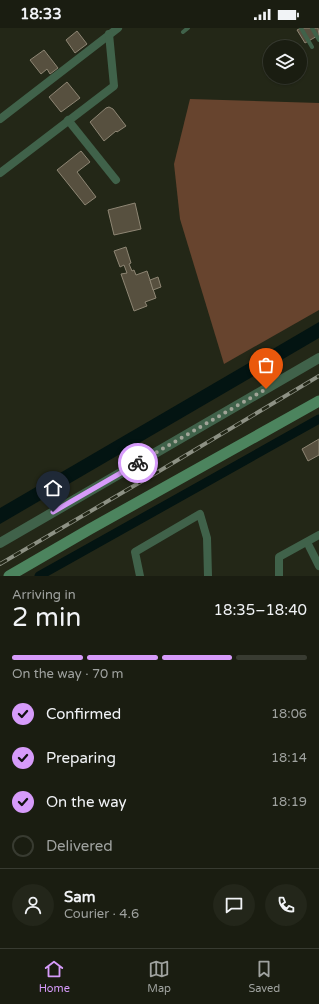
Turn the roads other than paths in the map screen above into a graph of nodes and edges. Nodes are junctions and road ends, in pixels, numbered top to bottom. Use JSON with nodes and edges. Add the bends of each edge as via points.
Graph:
{"nodes":[{"id":1,"x":118,"y":28,"type":"edge"},
{"id":2,"x":188,"y":28,"type":"edge"},
{"id":3,"x":301,"y":28,"type":"edge"},
{"id":4,"x":312,"y":28,"type":"edge"},
{"id":5,"x":183,"y":32,"type":"dead end"},
{"id":6,"x":109,"y":34,"type":"junction"},
{"id":7,"x":319,"y":40,"type":"edge"},
{"id":8,"x":312,"y":47,"type":"dead end"},
{"id":9,"x":0,"y":119,"type":"edge"},
{"id":10,"x":68,"y":120,"type":"junction"},
{"id":11,"x":0,"y":173,"type":"edge"},
{"id":12,"x":116,"y":180,"type":"dead end"},
{"id":13,"x":319,"y":358,"type":"edge"},
{"id":14,"x":319,"y":401,"type":"edge"},
{"id":15,"x":319,"y":535,"type":"edge"},
{"id":16,"x":307,"y":542,"type":"junction"},
{"id":17,"x":0,"y":543,"type":"edge"},
{"id":18,"x":319,"y":566,"type":"edge"},
{"id":19,"x":9,"y":576,"type":"edge"},
{"id":20,"x":140,"y":576,"type":"edge"},
{"id":21,"x":208,"y":576,"type":"edge"},
{"id":22,"x":279,"y":576,"type":"edge"}],
"edges":[{"from":1,"to":6,"type":"street"},
{"from":2,"to":5,"type":"lane"},
{"from":3,"to":8,"type":"lane"},
{"from":4,"to":7,"type":"lane"},
{"from":6,"to":9,"type":"street"},
{"from":6,"to":10,"type":"street","via":[[114,86]]},
{"from":10,"to":11,"type":"street"},
{"from":10,"to":12,"type":"street"},
{"from":13,"to":17,"type":"street"},
{"from":14,"to":19,"type":"main road"},
{"from":15,"to":16,"type":"street"},
{"from":16,"to":18,"type":"street"},
{"from":16,"to":22,"type":"street","via":[[279,556]]},
{"from":20,"to":21,"type":"street","via":[[135,552],[200,514],[207,538]]}]}
